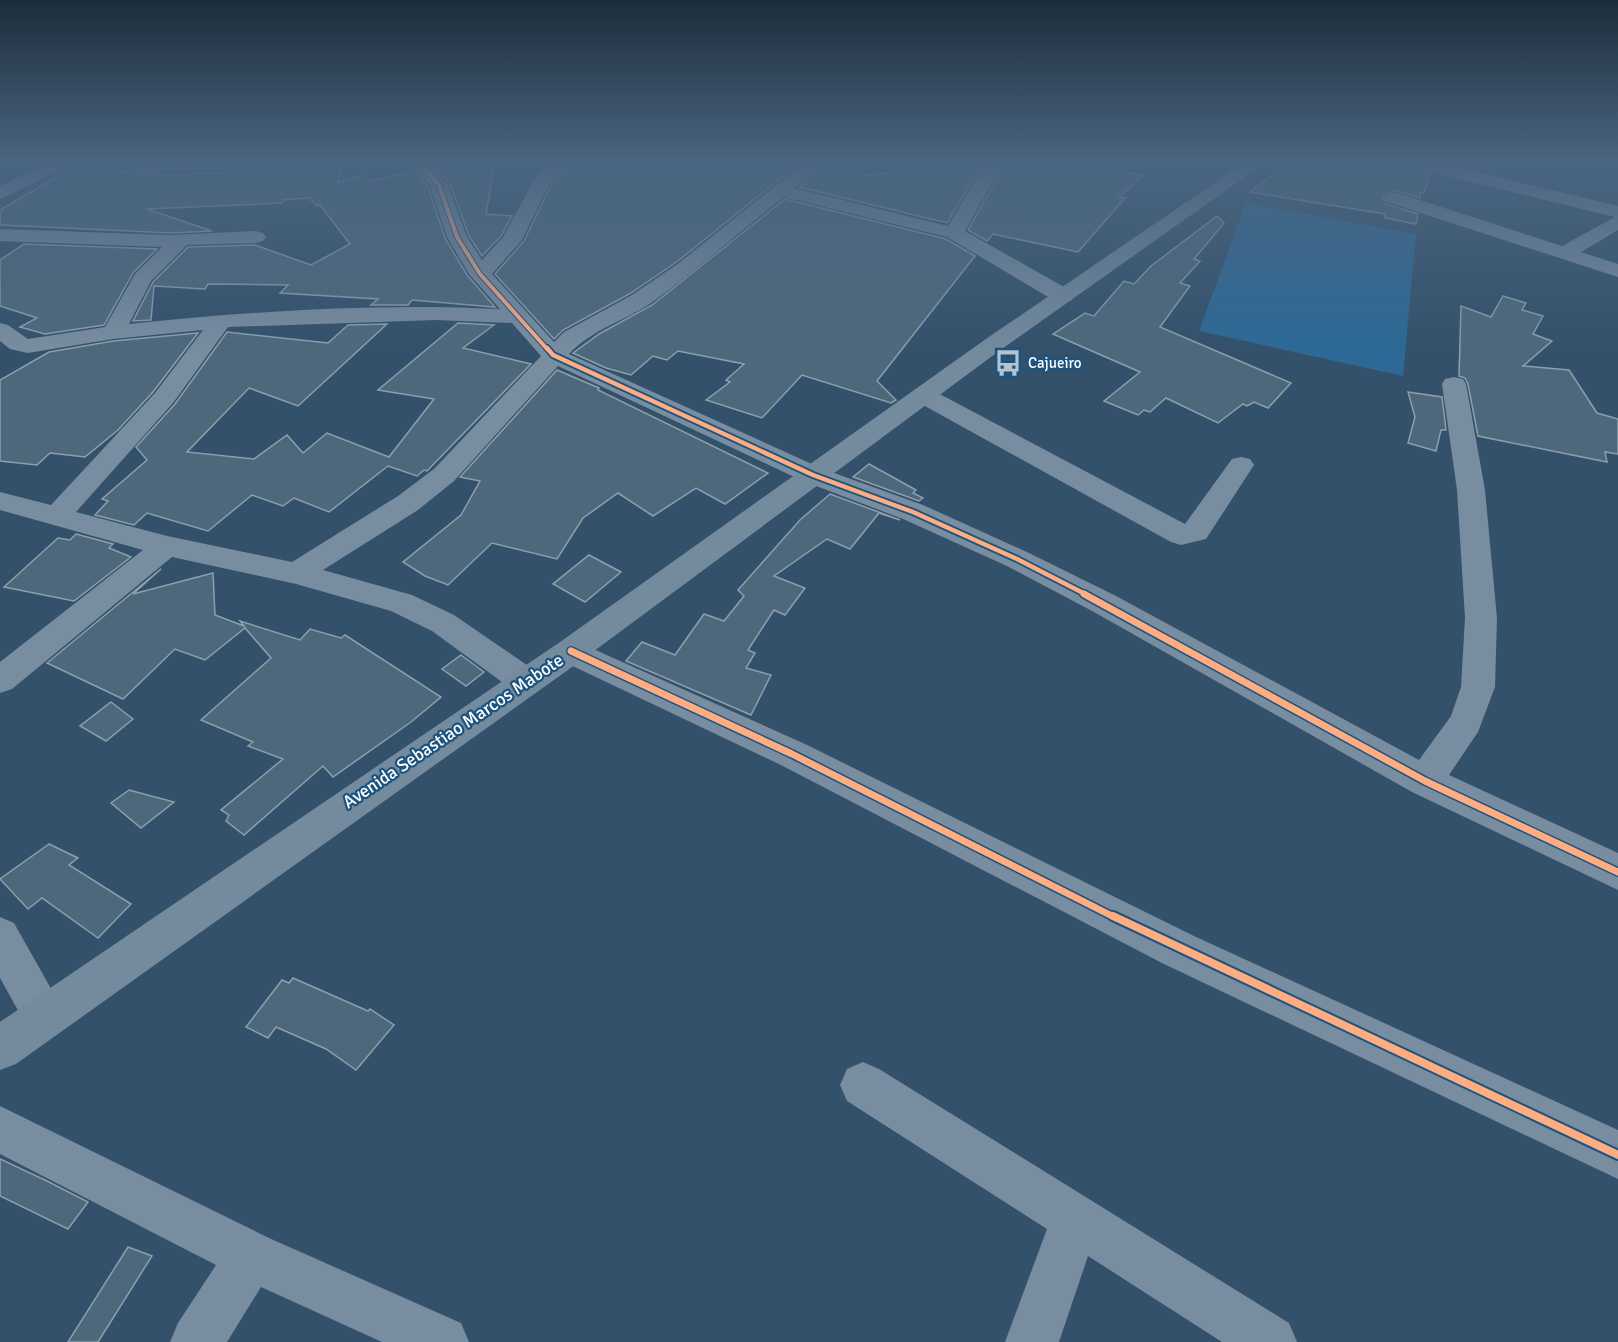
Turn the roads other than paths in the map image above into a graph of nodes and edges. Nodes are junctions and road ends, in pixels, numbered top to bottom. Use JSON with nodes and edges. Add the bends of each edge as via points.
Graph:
{"nodes":[{"id":1,"x":453,"y":225,"type":"edge"},
{"id":2,"x":520,"y":225,"type":"edge"},
{"id":3,"x":739,"y":225,"type":"edge"},
{"id":4,"x":920,"y":225,"type":"edge"},
{"id":5,"x":959,"y":225,"type":"edge"},
{"id":6,"x":1166,"y":225,"type":"edge"},
{"id":7,"x":1474,"y":225,"type":"edge"},
{"id":8,"x":1613,"y":225,"type":"edge"},
{"id":9,"x":954,"y":233,"type":"junction"},
{"id":10,"x":0,"y":235,"type":"edge"},
{"id":11,"x":256,"y":237,"type":"dead end"},
{"id":12,"x":177,"y":239,"type":"junction"},
{"id":13,"x":1563,"y":254,"type":"junction"},
{"id":14,"x":1618,"y":271,"type":"edge"},
{"id":15,"x":480,"y":274,"type":"junction"},
{"id":16,"x":1063,"y":296,"type":"junction"},
{"id":17,"x":517,"y":317,"type":"junction"},
{"id":18,"x":221,"y":321,"type":"junction"},
{"id":19,"x":0,"y":330,"type":"edge"},
{"id":20,"x":113,"y":332,"type":"junction"},
{"id":21,"x":553,"y":355,"type":"junction"},
{"id":22,"x":1454,"y":384,"type":"dead end"},
{"id":23,"x":923,"y":395,"type":"junction"},
{"id":24,"x":1241,"y":465,"type":"dead end"},
{"id":25,"x":813,"y":475,"type":"junction"},
{"id":26,"x":0,"y":501,"type":"edge"},
{"id":27,"x":57,"y":516,"type":"junction"},
{"id":28,"x":167,"y":546,"type":"junction"},
{"id":29,"x":296,"y":573,"type":"junction"},
{"id":30,"x":571,"y":651,"type":"junction"},
{"id":31,"x":0,"y":680,"type":"edge"},
{"id":32,"x":525,"y":681,"type":"junction"},
{"id":33,"x":1425,"y":781,"type":"junction"},
{"id":34,"x":1618,"y":872,"type":"edge"},
{"id":35,"x":0,"y":937,"type":"edge"},
{"id":36,"x":45,"y":1017,"type":"junction"},
{"id":37,"x":0,"y":1048,"type":"edge"},
{"id":38,"x":863,"y":1085,"type":"dead end"},
{"id":39,"x":0,"y":1129,"type":"edge"},
{"id":40,"x":1618,"y":1155,"type":"edge"},
{"id":41,"x":1075,"y":1220,"type":"junction"},
{"id":42,"x":251,"y":1256,"type":"junction"},
{"id":43,"x":197,"y":1342,"type":"edge"},
{"id":44,"x":442,"y":1342,"type":"edge"},
{"id":45,"x":1032,"y":1342,"type":"edge"},
{"id":46,"x":1270,"y":1342,"type":"edge"}],
"edges":[{"from":1,"to":15,"type":"street"},
{"from":2,"to":15,"type":"street","via":[[512,240]]},
{"from":3,"to":21,"type":"street","via":[[640,300],[572,337]]},
{"from":4,"to":9,"type":"street"},
{"from":5,"to":9,"type":"street"},
{"from":6,"to":16,"type":"main road","name":"Avenida Sebastiao Marcos Mabote"},
{"from":7,"to":13,"type":"street"},
{"from":8,"to":13,"type":"street"},
{"from":9,"to":16,"type":"street"},
{"from":10,"to":12,"type":"street","via":[[85,240]]},
{"from":11,"to":12,"type":"street"},
{"from":12,"to":20,"type":"street","via":[[180,241],[142,278]]},
{"from":13,"to":14,"type":"street"},
{"from":15,"to":17,"type":"street"},
{"from":16,"to":23,"type":"main road","name":"Avenida Sebastiao Marcos Mabote"},
{"from":17,"to":18,"type":"street","via":[[354,314]]},
{"from":17,"to":21,"type":"street"},
{"from":18,"to":20,"type":"street"},
{"from":18,"to":27,"type":"street","via":[[164,398]]},
{"from":19,"to":20,"type":"street","via":[[18,344],[28,346]]},
{"from":21,"to":25,"type":"street"},
{"from":21,"to":29,"type":"street","via":[[444,475],[408,503]]},
{"from":22,"to":33,"type":"street","via":[[1471,490],[1481,618],[1478,687],[1466,722]]},
{"from":23,"to":24,"type":"street","via":[[1181,535],[1196,532]]},
{"from":23,"to":25,"type":"main road","name":"Avenida Sebastiao Marcos Mabote"},
{"from":25,"to":30,"type":"main road","name":"Avenida Sebastiao Marcos Mabote"},
{"from":25,"to":33,"type":"street","via":[[913,512],[1017,559]]},
{"from":26,"to":27,"type":"street"},
{"from":27,"to":28,"type":"street"},
{"from":28,"to":29,"type":"street"},
{"from":28,"to":31,"type":"street"},
{"from":29,"to":32,"type":"street","via":[[401,603],[443,623]]},
{"from":30,"to":32,"type":"main road","name":"Avenida Sebastiao Marcos Mabote"},
{"from":30,"to":40,"type":"street","via":[[792,754],[1179,950]]},
{"from":32,"to":36,"type":"main road","name":"Avenida Sebastiao Marcos Mabote"},
{"from":33,"to":34,"type":"street"},
{"from":35,"to":36,"type":"street"},
{"from":36,"to":37,"type":"main road","name":"Avenida Sebastiao Marcos Mabote"},
{"from":38,"to":41,"type":"street"},
{"from":39,"to":42,"type":"street"},
{"from":41,"to":45,"type":"street"},
{"from":41,"to":46,"type":"street"},
{"from":42,"to":43,"type":"street"},
{"from":42,"to":44,"type":"street"}]}
